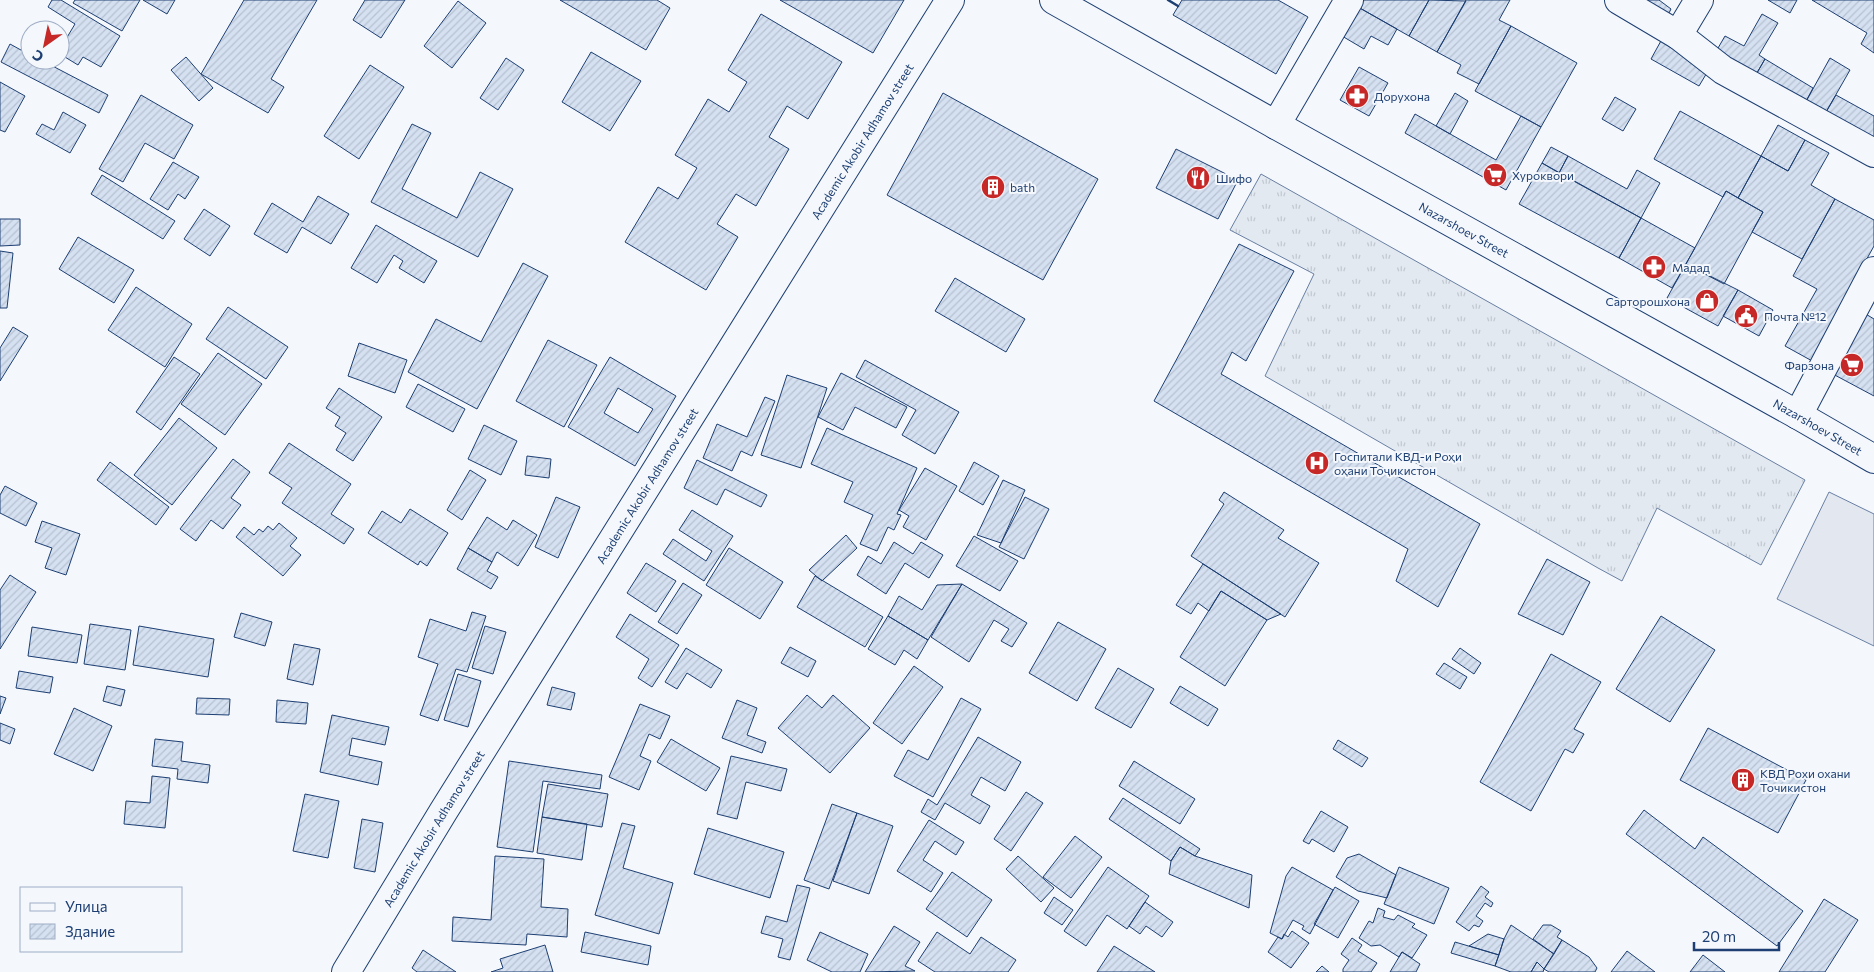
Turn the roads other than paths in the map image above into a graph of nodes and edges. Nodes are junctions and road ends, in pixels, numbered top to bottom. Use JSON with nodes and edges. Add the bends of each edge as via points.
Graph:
{"nodes":[{"id":1,"x":950,"y":0,"type":"edge"},
{"id":2,"x":1054,"y":0,"type":"edge"},
{"id":3,"x":1349,"y":0,"type":"edge"},
{"id":4,"x":1619,"y":0,"type":"edge"},
{"id":5,"x":1699,"y":0,"type":"edge"},
{"id":6,"x":1678,"y":35,"type":"junction"},
{"id":7,"x":1276,"y":125,"type":"junction"},
{"id":8,"x":1874,"y":153,"type":"edge"},
{"id":9,"x":1874,"y":271,"type":"edge"},
{"id":10,"x":1798,"y":415,"type":"junction"},
{"id":11,"x":1874,"y":459,"type":"edge"},
{"id":12,"x":346,"y":972,"type":"edge"}],
"edges":[{"from":1,"to":12,"type":"street","name":"Academic Akobir Adhamov street"},
{"from":2,"to":7,"type":"street","name":"Nazarshoev Street"},
{"from":3,"to":7,"type":"street"},
{"from":4,"to":6,"type":"street"},
{"from":5,"to":6,"type":"street"},
{"from":6,"to":8,"type":"street","via":[[1723,70]]},
{"from":7,"to":10,"type":"street","name":"Nazarshoev Street"},
{"from":9,"to":10,"type":"street"},
{"from":10,"to":11,"type":"street","name":"Nazarshoev Street"}]}
